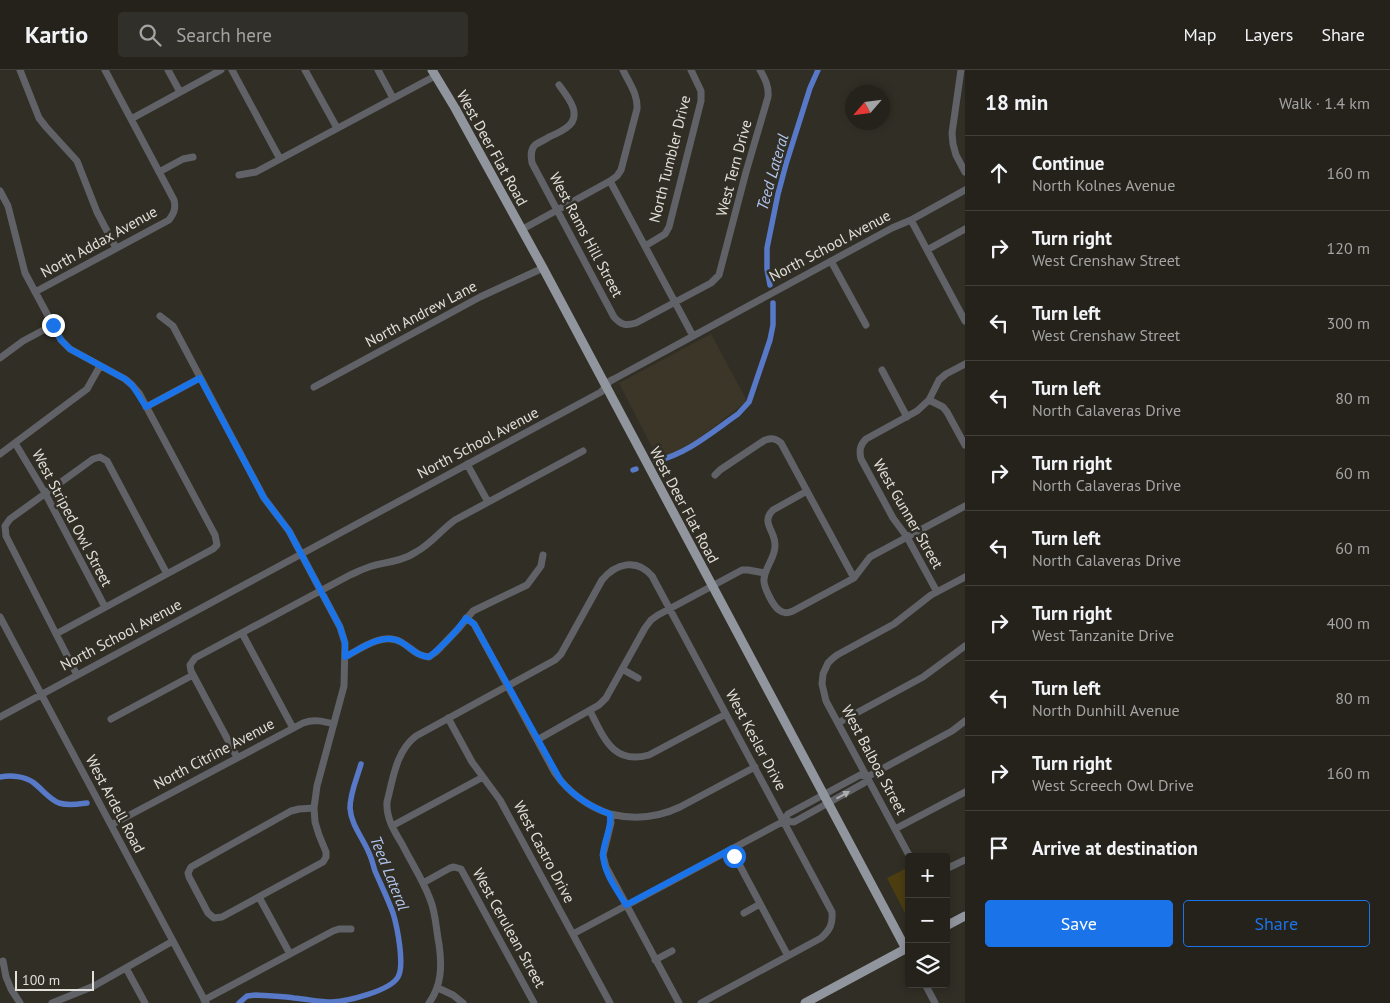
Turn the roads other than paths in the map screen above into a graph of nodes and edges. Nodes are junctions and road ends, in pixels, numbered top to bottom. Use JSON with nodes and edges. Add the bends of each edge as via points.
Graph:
{"nodes":[{"id":1,"x":20,"y":70,"type":"edge"},
{"id":2,"x":105,"y":70,"type":"edge"},
{"id":3,"x":168,"y":70,"type":"edge"},
{"id":4,"x":221,"y":70,"type":"edge"},
{"id":5,"x":232,"y":70,"type":"edge"},
{"id":6,"x":305,"y":70,"type":"edge"},
{"id":7,"x":378,"y":70,"type":"edge"},
{"id":8,"x":623,"y":70,"type":"edge"},
{"id":9,"x":692,"y":70,"type":"edge"},
{"id":10,"x":760,"y":70,"type":"edge"},
{"id":11,"x":960,"y":70,"type":"edge"},
{"id":12,"x":434,"y":73,"type":"edge"},
{"id":13,"x":559,"y":85,"type":"dead end"},
{"id":14,"x":180,"y":92,"type":"junction"},
{"id":15,"x":393,"y":98,"type":"junction"},
{"id":16,"x":131,"y":119,"type":"junction"},
{"id":17,"x":337,"y":128,"type":"junction"},
{"id":18,"x":193,"y":157,"type":"dead end"},
{"id":19,"x":280,"y":159,"type":"junction"},
{"id":20,"x":159,"y":172,"type":"junction"},
{"id":21,"x":965,"y":172,"type":"edge"},
{"id":22,"x":239,"y":174,"type":"dead end"},
{"id":23,"x":610,"y":181,"type":"junction"},
{"id":24,"x":965,"y":190,"type":"edge"},
{"id":25,"x":0,"y":191,"type":"edge"},
{"id":26,"x":557,"y":210,"type":"junction"},
{"id":27,"x":910,"y":220,"type":"junction"},
{"id":28,"x":965,"y":229,"type":"edge"},
{"id":29,"x":522,"y":230,"type":"junction"},
{"id":30,"x":645,"y":246,"type":"junction"},
{"id":31,"x":116,"y":248,"type":"junction"},
{"id":32,"x":927,"y":250,"type":"junction"},
{"id":33,"x":831,"y":261,"type":"junction"},
{"id":34,"x":542,"y":268,"type":"junction"},
{"id":35,"x":35,"y":292,"type":"junction"},
{"id":36,"x":675,"y":302,"type":"junction"},
{"id":37,"x":160,"y":316,"type":"dead end"},
{"id":38,"x":965,"y":321,"type":"edge"},
{"id":39,"x":53,"y":325,"type":"junction"},
{"id":40,"x":866,"y":325,"type":"dead end"},
{"id":41,"x":693,"y":336,"type":"junction"},
{"id":42,"x":0,"y":358,"type":"edge"},
{"id":43,"x":965,"y":364,"type":"edge"},
{"id":44,"x":100,"y":366,"type":"junction"},
{"id":45,"x":882,"y":370,"type":"dead end"},
{"id":46,"x":200,"y":378,"type":"junction"},
{"id":47,"x":606,"y":386,"type":"junction"},
{"id":48,"x":314,"y":387,"type":"dead end"},
{"id":49,"x":929,"y":400,"type":"junction"},
{"id":50,"x":146,"y":407,"type":"junction"},
{"id":51,"x":907,"y":417,"type":"junction"},
{"id":52,"x":15,"y":443,"type":"junction"},
{"id":53,"x":965,"y":445,"type":"edge"},
{"id":54,"x":582,"y":451,"type":"dead end"},
{"id":55,"x":0,"y":454,"type":"edge"},
{"id":56,"x":467,"y":464,"type":"junction"},
{"id":57,"x":715,"y":475,"type":"dead end"},
{"id":58,"x":807,"y":492,"type":"junction"},
{"id":59,"x":45,"y":493,"type":"junction"},
{"id":60,"x":488,"y":502,"type":"junction"},
{"id":61,"x":965,"y":506,"type":"edge"},
{"id":62,"x":907,"y":537,"type":"junction"},
{"id":63,"x":301,"y":554,"type":"junction"},
{"id":64,"x":542,"y":555,"type":"dead end"},
{"id":65,"x":766,"y":573,"type":"junction"},
{"id":66,"x":167,"y":574,"type":"junction"},
{"id":67,"x":965,"y":577,"type":"edge"},
{"id":68,"x":854,"y":578,"type":"junction"},
{"id":69,"x":711,"y":586,"type":"junction"},
{"id":70,"x":320,"y":590,"type":"junction"},
{"id":71,"x":937,"y":592,"type":"junction"},
{"id":72,"x":105,"y":607,"type":"junction"},
{"id":73,"x":669,"y":609,"type":"junction"},
{"id":74,"x":0,"y":617,"type":"edge"},
{"id":75,"x":466,"y":618,"type":"junction"},
{"id":76,"x":242,"y":633,"type":"junction"},
{"id":77,"x":56,"y":634,"type":"junction"},
{"id":78,"x":965,"y":646,"type":"edge"},
{"id":79,"x":345,"y":657,"type":"junction"},
{"id":80,"x":622,"y":669,"type":"junction"},
{"id":81,"x":77,"y":675,"type":"junction"},
{"id":82,"x":193,"y":675,"type":"junction"},
{"id":83,"x":638,"y":678,"type":"dead end"},
{"id":84,"x":508,"y":686,"type":"junction"},
{"id":85,"x":41,"y":694,"type":"junction"},
{"id":86,"x":590,"y":711,"type":"junction"},
{"id":87,"x":726,"y":714,"type":"junction"},
{"id":88,"x":0,"y":717,"type":"edge"},
{"id":89,"x":448,"y":718,"type":"junction"},
{"id":90,"x":111,"y":719,"type":"dead end"},
{"id":91,"x":965,"y":721,"type":"edge"},
{"id":92,"x":838,"y":723,"type":"junction"},
{"id":93,"x":334,"y":724,"type":"junction"},
{"id":94,"x":293,"y":728,"type":"junction"},
{"id":95,"x":537,"y":740,"type":"junction"},
{"id":96,"x":237,"y":758,"type":"junction"},
{"id":97,"x":755,"y":767,"type":"junction"},
{"id":98,"x":867,"y":777,"type":"junction"},
{"id":99,"x":483,"y":778,"type":"junction"},
{"id":100,"x":965,"y":792,"type":"edge"},
{"id":101,"x":826,"y":799,"type":"junction"},
{"id":102,"x":314,"y":808,"type":"junction"},
{"id":103,"x":610,"y":814,"type":"junction"},
{"id":104,"x":784,"y":821,"type":"junction"},
{"id":105,"x":111,"y":825,"type":"junction"},
{"id":106,"x":392,"y":826,"type":"junction"},
{"id":107,"x":895,"y":829,"type":"junction"},
{"id":108,"x":731,"y":849,"type":"junction"},
{"id":109,"x":908,"y":853,"type":"edge"},
{"id":110,"x":965,"y":860,"type":"edge"},
{"id":111,"x":950,"y":867,"type":"edge"},
{"id":112,"x":423,"y":883,"type":"junction"},
{"id":113,"x":259,"y":897,"type":"junction"},
{"id":114,"x":760,"y":904,"type":"junction"},
{"id":115,"x":626,"y":905,"type":"junction"},
{"id":116,"x":744,"y":913,"type":"dead end"},
{"id":117,"x":965,"y":916,"type":"edge"},
{"id":118,"x":950,"y":924,"type":"edge"},
{"id":119,"x":351,"y":929,"type":"dead end"},
{"id":120,"x":573,"y":934,"type":"junction"},
{"id":121,"x":173,"y":941,"type":"junction"},
{"id":122,"x":905,"y":944,"type":"edge"},
{"id":123,"x":672,"y":951,"type":"dead end"},
{"id":124,"x":905,"y":952,"type":"edge"},
{"id":125,"x":290,"y":954,"type":"junction"},
{"id":126,"x":788,"y":956,"type":"junction"},
{"id":127,"x":655,"y":960,"type":"junction"},
{"id":128,"x":3,"y":961,"type":"dead end"},
{"id":129,"x":126,"y":968,"type":"junction"},
{"id":130,"x":438,"y":988,"type":"junction"},
{"id":131,"x":927,"y":988,"type":"edge"},
{"id":132,"x":205,"y":1001,"type":"edge"},
{"id":133,"x":20,"y":1003,"type":"edge"},
{"id":134,"x":52,"y":1003,"type":"edge"},
{"id":135,"x":145,"y":1003,"type":"edge"},
{"id":136,"x":429,"y":1003,"type":"edge"},
{"id":137,"x":463,"y":1003,"type":"edge"},
{"id":138,"x":534,"y":1003,"type":"edge"},
{"id":139,"x":610,"y":1003,"type":"edge"},
{"id":140,"x":679,"y":1003,"type":"edge"},
{"id":141,"x":702,"y":1003,"type":"edge"},
{"id":142,"x":804,"y":1003,"type":"edge"},
{"id":143,"x":935,"y":1003,"type":"edge"}],
"edges":[{"from":1,"to":31,"type":"street","via":[[39,118],[77,161],[97,212]]},
{"from":2,"to":16,"type":"street"},
{"from":3,"to":14,"type":"street"},
{"from":4,"to":14,"type":"street"},
{"from":5,"to":19,"type":"street"},
{"from":6,"to":17,"type":"street"},
{"from":7,"to":15,"type":"street"},
{"from":8,"to":23,"type":"street","via":[[636,95],[637,109],[621,170]]},
{"from":9,"to":30,"type":"street","name":"North Tumbler Drive","via":[[702,91],[701,101],[670,227],[665,234]]},
{"from":10,"to":36,"type":"street","name":"West Tern Drive","via":[[768,97],[719,275],[711,283]]},
{"from":11,"to":21,"type":"street","via":[[952,133],[956,155]]},
{"from":12,"to":15,"type":"street"},
{"from":12,"to":29,"type":"main road","name":"West Deer Flat Road"},
{"from":13,"to":26,"type":"street","name":"West Rams Hill Street","via":[[573,106],[573,120],[566,128],[535,145],[530,153]]},
{"from":14,"to":16,"type":"street"},
{"from":15,"to":17,"type":"street"},
{"from":16,"to":20,"type":"street"},
{"from":17,"to":19,"type":"street"},
{"from":18,"to":20,"type":"street"},
{"from":19,"to":22,"type":"street","via":[[256,172]]},
{"from":20,"to":31,"type":"street","name":"North Addax Avenue","via":[[174,200],[174,213],[169,220]]},
{"from":23,"to":26,"type":"street"},
{"from":23,"to":30,"type":"street"},
{"from":24,"to":27,"type":"street","name":"North School Avenue"},
{"from":25,"to":35,"type":"street","via":[[8,206],[25,273]]},
{"from":26,"to":29,"type":"street"},
{"from":26,"to":36,"type":"street","name":"West Rams Hill Street","via":[[614,317],[624,325],[636,323]]},
{"from":27,"to":32,"type":"street"},
{"from":27,"to":33,"type":"street","name":"North School Avenue"},
{"from":28,"to":32,"type":"street"},
{"from":29,"to":34,"type":"main road","name":"West Deer Flat Road"},
{"from":30,"to":36,"type":"street"},
{"from":31,"to":35,"type":"street","name":"North Addax Avenue"},
{"from":32,"to":38,"type":"street"},
{"from":33,"to":40,"type":"street"},
{"from":33,"to":41,"type":"street","name":"North School Avenue"},
{"from":34,"to":47,"type":"main road","name":"West Deer Flat Road"},
{"from":34,"to":48,"type":"street","name":"North Andrew Lane","via":[[480,297]]},
{"from":35,"to":39,"type":"street"},
{"from":36,"to":41,"type":"street"},
{"from":37,"to":46,"type":"street","via":[[172,326]]},
{"from":39,"to":42,"type":"street"},
{"from":39,"to":44,"type":"street","via":[[65,345]]},
{"from":41,"to":47,"type":"street","name":"North School Avenue"},
{"from":43,"to":49,"type":"street","via":[[939,380]]},
{"from":44,"to":50,"type":"street","via":[[132,385]]},
{"from":44,"to":52,"type":"street","via":[[87,389]]},
{"from":45,"to":51,"type":"street"},
{"from":46,"to":50,"type":"street"},
{"from":46,"to":63,"type":"street","via":[[264,498],[289,531]]},
{"from":47,"to":56,"type":"street","name":"North School Avenue","via":[[602,392]]},
{"from":47,"to":69,"type":"main road","name":"West Deer Flat Road"},
{"from":49,"to":51,"type":"street"},
{"from":49,"to":53,"type":"street","via":[[943,407]]},
{"from":50,"to":66,"type":"street","via":[[215,535],[217,545]]},
{"from":51,"to":62,"type":"street","name":"West Gunner Street","via":[[866,439],[860,447],[861,459]]},
{"from":52,"to":55,"type":"street"},
{"from":52,"to":59,"type":"street","name":"West Striped Owl Street"},
{"from":54,"to":60,"type":"street"},
{"from":56,"to":60,"type":"street"},
{"from":56,"to":63,"type":"street","name":"North School Avenue"},
{"from":57,"to":58,"type":"street","via":[[765,440],[774,438],[781,443]]},
{"from":58,"to":65,"type":"street","via":[[769,514],[767,519],[776,543]]},
{"from":58,"to":68,"type":"street"},
{"from":59,"to":66,"type":"street","via":[[93,459],[100,457],[107,461]]},
{"from":59,"to":72,"type":"street","name":"West Striped Owl Street"},
{"from":59,"to":77,"type":"street","via":[[5,526],[6,536]]},
{"from":60,"to":70,"type":"street","via":[[445,526],[416,553],[370,566]]},
{"from":61,"to":62,"type":"street"},
{"from":62,"to":68,"type":"street","via":[[870,557]]},
{"from":62,"to":71,"type":"street","name":"West Gunner Street"},
{"from":63,"to":70,"type":"street"},
{"from":63,"to":81,"type":"street","name":"North School Avenue"},
{"from":64,"to":75,"type":"street","via":[[541,566],[527,585],[478,607]]},
{"from":65,"to":68,"type":"street","via":[[765,587],[776,607],[784,613]]},
{"from":65,"to":69,"type":"street","via":[[742,570]]},
{"from":66,"to":72,"type":"street"},
{"from":67,"to":71,"type":"street"},
{"from":69,"to":73,"type":"street"},
{"from":69,"to":101,"type":"main road","name":"West Deer Flat Road"},
{"from":70,"to":76,"type":"street"},
{"from":70,"to":79,"type":"street","via":[[340,627]]},
{"from":71,"to":92,"type":"street","name":"West Balboa Street","via":[[894,624],[837,655],[828,664],[822,684],[823,694]]},
{"from":72,"to":77,"type":"street"},
{"from":73,"to":80,"type":"street","via":[[651,620]]},
{"from":73,"to":84,"type":"street","name":"West Kesler Drive","via":[[647,570],[636,564],[620,566],[606,575],[561,654]]},
{"from":73,"to":87,"type":"street","name":"West Kesler Drive"},
{"from":74,"to":85,"type":"street","name":"West Ardell Road"},
{"from":75,"to":79,"type":"street","via":[[429,657],[420,656],[393,639],[385,639]]},
{"from":75,"to":84,"type":"street","via":[[474,624]]},
{"from":76,"to":82,"type":"street","via":[[195,658],[190,664]]},
{"from":76,"to":94,"type":"street"},
{"from":77,"to":81,"type":"street"},
{"from":78,"to":92,"type":"street","via":[[923,677]]},
{"from":79,"to":93,"type":"street","via":[[344,686]]},
{"from":80,"to":83,"type":"street"},
{"from":80,"to":86,"type":"street","via":[[606,698]]},
{"from":81,"to":85,"type":"street","name":"North School Avenue"},
{"from":82,"to":90,"type":"street"},
{"from":82,"to":96,"type":"street"},
{"from":84,"to":89,"type":"street"},
{"from":84,"to":95,"type":"street"},
{"from":85,"to":88,"type":"street","name":"North School Avenue"},
{"from":85,"to":105,"type":"street","name":"West Ardell Road"},
{"from":86,"to":87,"type":"street","via":[[616,752],[642,757]]},
{"from":86,"to":95,"type":"street"},
{"from":87,"to":97,"type":"street","name":"West Kesler Drive"},
{"from":89,"to":99,"type":"street","name":"West Castro Drive"},
{"from":89,"to":106,"type":"street","via":[[416,736],[402,751],[387,802]]},
{"from":91,"to":98,"type":"street"},
{"from":92,"to":98,"type":"street","name":"West Balboa Street"},
{"from":93,"to":94,"type":"street","name":"North Citrine Avenue","via":[[309,720]]},
{"from":93,"to":102,"type":"street"},
{"from":94,"to":96,"type":"street","name":"North Citrine Avenue"},
{"from":95,"to":103,"type":"street","via":[[568,790]]},
{"from":96,"to":105,"type":"street","name":"North Citrine Avenue"},
{"from":97,"to":103,"type":"street","via":[[668,813],[640,818]]},
{"from":97,"to":104,"type":"street","name":"West Kesler Drive"},
{"from":98,"to":101,"type":"street","via":[[860,775]]},
{"from":98,"to":107,"type":"street","name":"West Balboa Street"},
{"from":99,"to":106,"type":"street"},
{"from":99,"to":120,"type":"street","name":"West Castro Drive","via":[[500,800]]},
{"from":100,"to":107,"type":"street"},
{"from":101,"to":104,"type":"street","via":[[788,814]]},
{"from":101,"to":122,"type":"main road","name":"West Deer Flat Road"},
{"from":102,"to":113,"type":"street","via":[[326,852],[323,862]]},
{"from":102,"to":113,"type":"street","via":[[291,811],[189,870],[189,877],[208,913],[214,918]]},
{"from":103,"to":115,"type":"street","via":[[611,823],[603,854],[606,868]]},
{"from":104,"to":108,"type":"street"},
{"from":104,"to":126,"type":"street","name":"West Kesler Drive","via":[[832,912],[828,932]]},
{"from":105,"to":121,"type":"street","name":"West Ardell Road"},
{"from":106,"to":112,"type":"street"},
{"from":107,"to":109,"type":"street","name":"West Balboa Street"},
{"from":108,"to":114,"type":"street"},
{"from":108,"to":115,"type":"street"},
{"from":110,"to":111,"type":"street"},
{"from":112,"to":130,"type":"street","via":[[432,904],[441,959]]},
{"from":112,"to":138,"type":"street","name":"West Cerulean Street","via":[[450,868],[457,867],[464,872]]},
{"from":113,"to":125,"type":"street"},
{"from":114,"to":116,"type":"street"},
{"from":114,"to":126,"type":"street"},
{"from":115,"to":120,"type":"street"},
{"from":115,"to":127,"type":"street"},
{"from":117,"to":118,"type":"main road"},
{"from":119,"to":125,"type":"street","via":[[333,931]]},
{"from":120,"to":139,"type":"street","name":"West Castro Drive"},
{"from":121,"to":129,"type":"street"},
{"from":121,"to":132,"type":"street","name":"West Ardell Road"},
{"from":123,"to":127,"type":"street"},
{"from":124,"to":142,"type":"main road"},
{"from":125,"to":132,"type":"street"},
{"from":126,"to":141,"type":"street"},
{"from":127,"to":140,"type":"street"},
{"from":128,"to":133,"type":"street","via":[[10,989]]},
{"from":129,"to":134,"type":"street","via":[[94,986]]},
{"from":129,"to":135,"type":"street"},
{"from":130,"to":136,"type":"street"},
{"from":130,"to":137,"type":"street"},
{"from":131,"to":143,"type":"street"}]}
